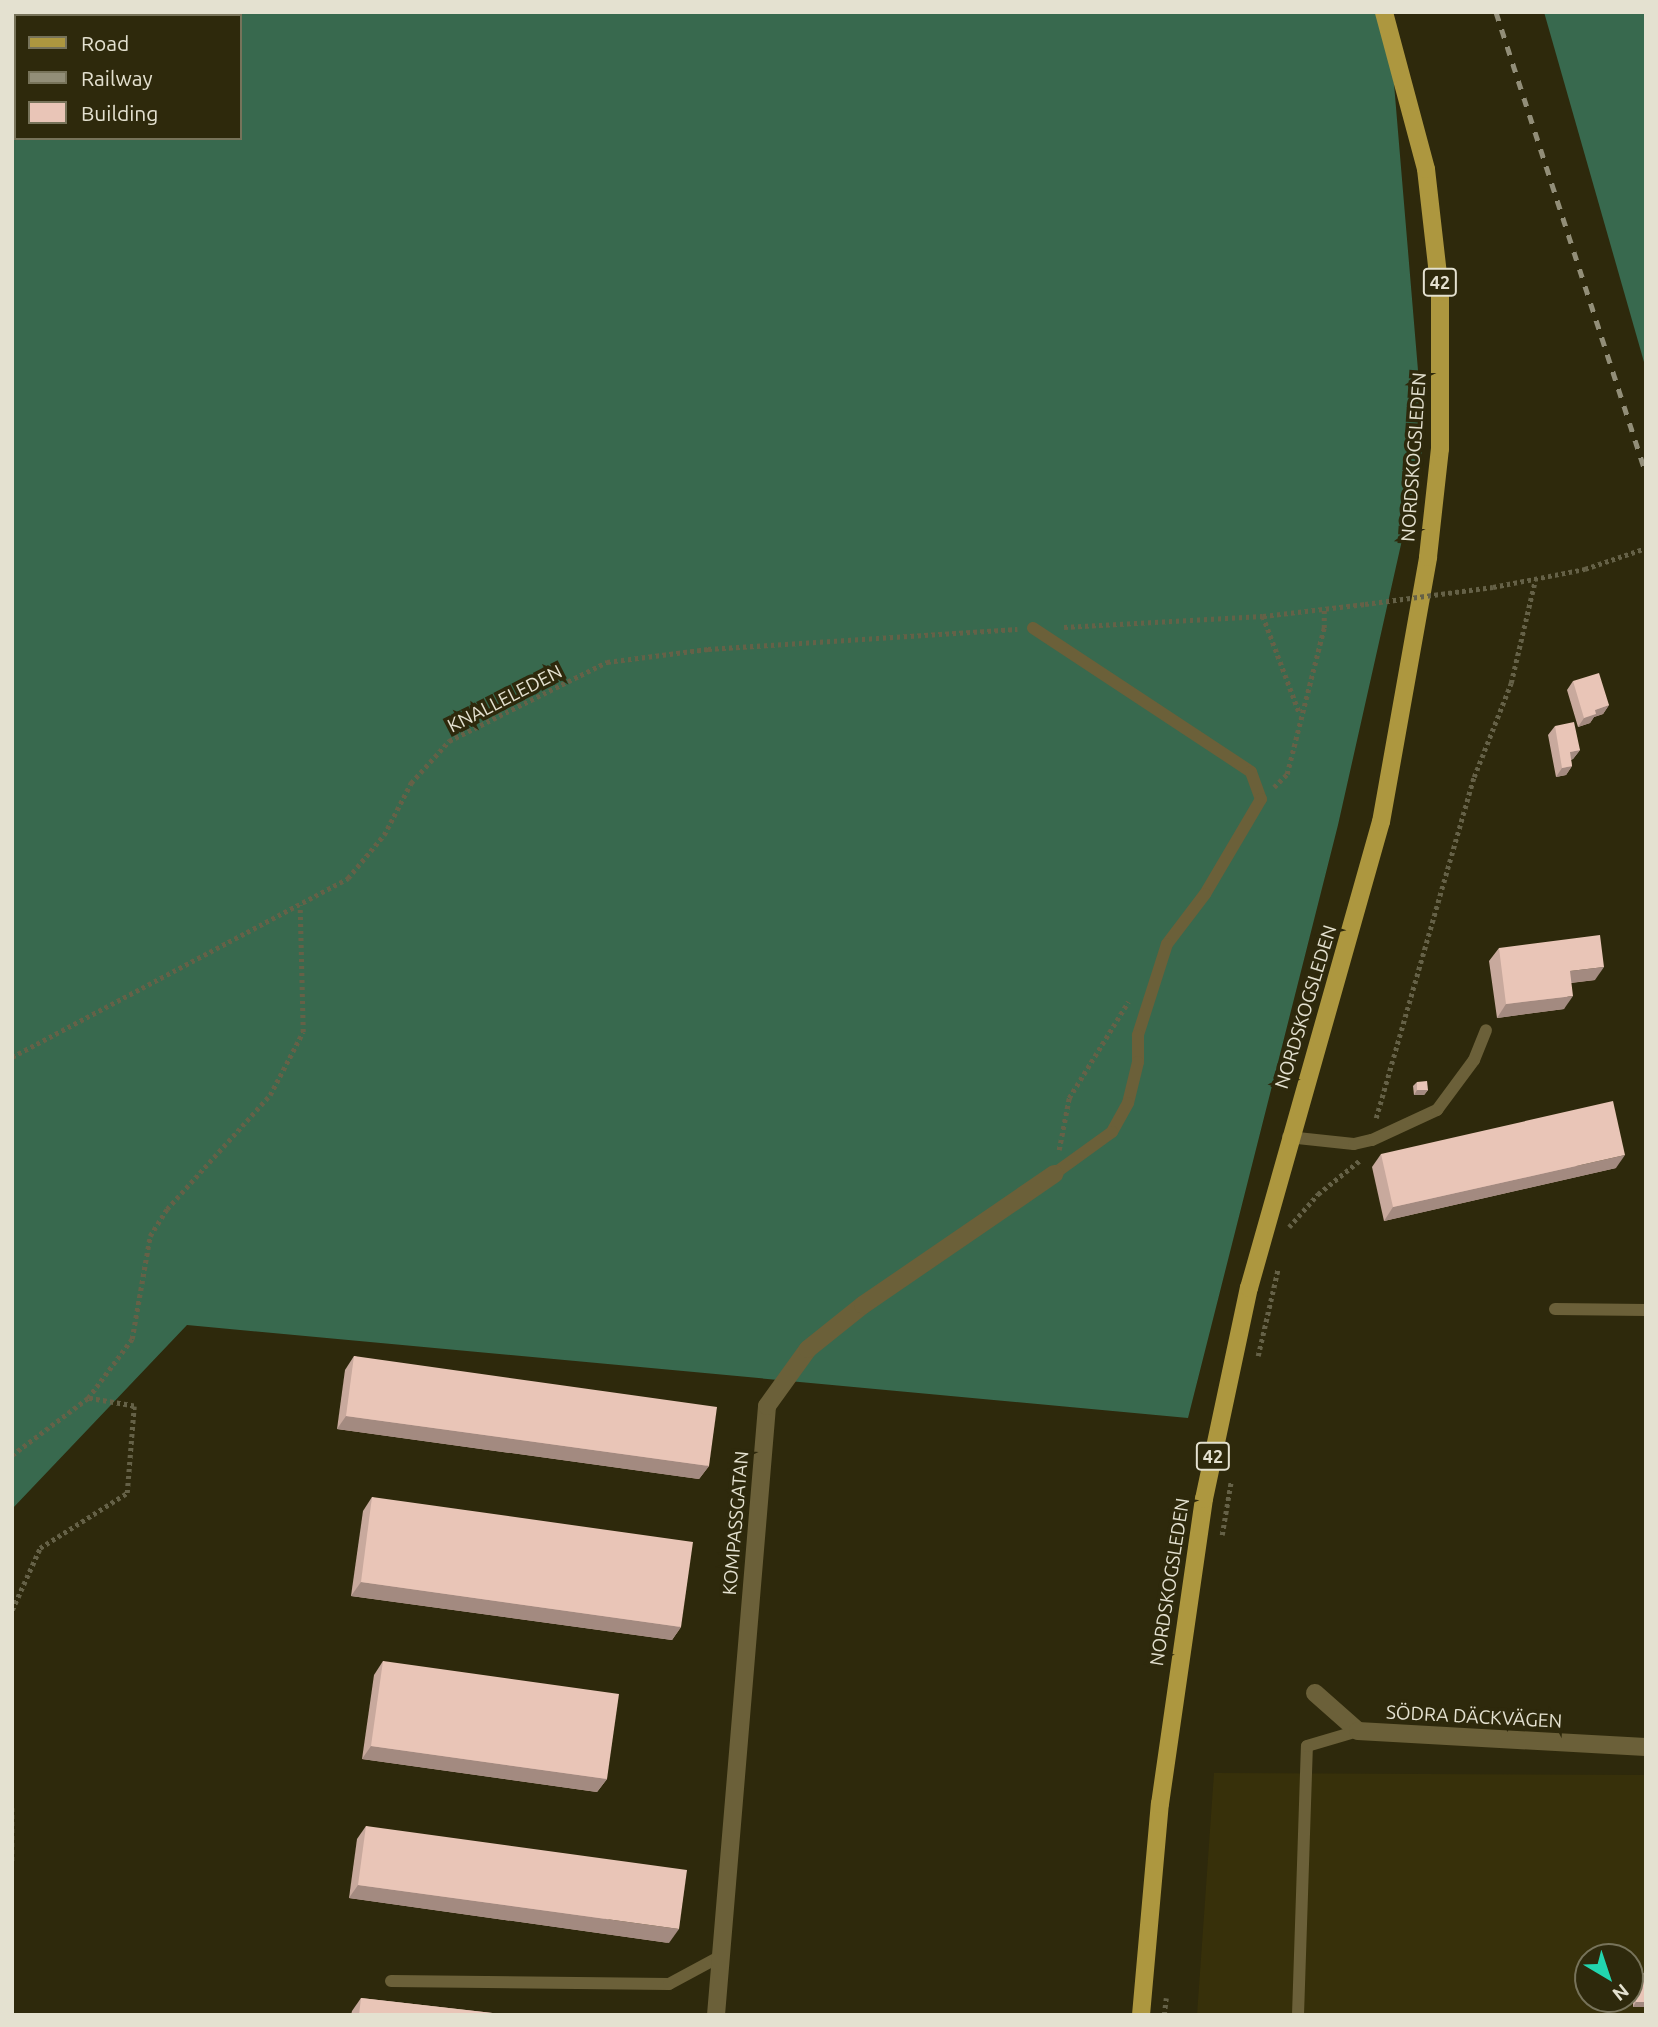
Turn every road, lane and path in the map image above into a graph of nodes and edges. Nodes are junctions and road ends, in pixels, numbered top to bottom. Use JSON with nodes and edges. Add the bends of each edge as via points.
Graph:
{"nodes":[{"id":1,"x":1384,"y":12,"type":"edge"},
{"id":2,"x":1646,"y":548,"type":"edge"},
{"id":3,"x":1535,"y":581,"type":"junction"},
{"id":4,"x":1324,"y":609,"type":"junction"},
{"id":5,"x":1263,"y":616,"type":"junction"},
{"id":6,"x":1033,"y":628,"type":"junction"},
{"id":7,"x":1299,"y":713,"type":"junction"},
{"id":8,"x":1287,"y":774,"type":"dead end"},
{"id":9,"x":300,"y":904,"type":"junction"},
{"id":10,"x":1486,"y":1030,"type":"dead end"},
{"id":11,"x":12,"y":1058,"type":"edge"},
{"id":12,"x":1288,"y":1137,"type":"junction"},
{"id":13,"x":1372,"y":1140,"type":"junction"},
{"id":14,"x":1054,"y":1174,"type":"joint"},
{"id":15,"x":1287,"y":1234,"type":"dead end"},
{"id":16,"x":1281,"y":1255,"type":"dead end"},
{"id":17,"x":1555,"y":1309,"type":"dead end"},
{"id":18,"x":1646,"y":1310,"type":"edge"},
{"id":19,"x":1256,"y":1364,"type":"dead end"},
{"id":20,"x":88,"y":1398,"type":"junction"},
{"id":21,"x":12,"y":1455,"type":"edge"},
{"id":22,"x":1233,"y":1471,"type":"dead end"},
{"id":23,"x":1222,"y":1538,"type":"dead end"},
{"id":24,"x":12,"y":1610,"type":"edge"},
{"id":25,"x":1315,"y":1693,"type":"dead end"},
{"id":26,"x":1359,"y":1731,"type":"junction"},
{"id":27,"x":1646,"y":1747,"type":"edge"},
{"id":28,"x":12,"y":1808,"type":"edge"},
{"id":29,"x":12,"y":1861,"type":"edge"},
{"id":30,"x":720,"y":1956,"type":"junction"},
{"id":31,"x":391,"y":1981,"type":"dead end"},
{"id":32,"x":1166,"y":1993,"type":"dead end"},
{"id":33,"x":716,"y":2015,"type":"edge"},
{"id":34,"x":1141,"y":2015,"type":"edge"},
{"id":35,"x":1164,"y":2015,"type":"edge"},
{"id":36,"x":1298,"y":2015,"type":"edge"}],
"edges":[{"from":1,"to":12,"type":"main road","name":"NORDSKOGSLEDEN","number":"42","via":[[1434,213],[1443,347],[1440,449],[1416,643],[1381,822]]},
{"from":2,"to":3,"type":"path","name":"KNALLELEDEN"},
{"from":3,"to":4,"type":"path","name":"KNALLELEDEN","bridge":true},
{"from":3,"to":13,"type":"path","via":[[1511,683],[1474,777]]},
{"from":4,"to":5,"type":"path","name":"KNALLELEDEN"},
{"from":4,"to":7,"type":"path","via":[[1324,628]]},
{"from":5,"to":6,"type":"path","name":"KNALLELEDEN"},
{"from":5,"to":7,"type":"path"},
{"from":6,"to":9,"type":"path","name":"KNALLELEDEN","via":[[708,649],[607,662],[449,741],[411,783],[384,835],[348,878]]},
{"from":6,"to":14,"type":"lane","via":[[1251,772],[1261,799],[1205,894],[1167,944],[1138,1035],[1138,1062],[1128,1102],[1112,1132]]},
{"from":7,"to":8,"type":"path"},
{"from":9,"to":11,"type":"path","name":"KNALLELEDEN"},
{"from":9,"to":20,"type":"path","via":[[303,1032],[270,1096],[167,1209],[150,1236],[132,1339]]},
{"from":10,"to":13,"type":"lane","via":[[1467,1072],[1437,1110]]},
{"from":12,"to":13,"type":"lane","via":[[1354,1144]]},
{"from":12,"to":34,"type":"main road","name":"NORDSKOGSLEDEN","number":"42","via":[[1249,1288],[1204,1499],[1160,1804]]},
{"from":13,"to":15,"type":"path","via":[[1359,1161],[1297,1216]]},
{"from":14,"to":30,"type":"street","name":"KOMPASSGATAN","via":[[863,1305],[808,1349],[767,1405]]},
{"from":16,"to":19,"type":"path"},
{"from":17,"to":18,"type":"lane"},
{"from":20,"to":21,"type":"path"},
{"from":20,"to":24,"type":"path","via":[[134,1406],[127,1493],[40,1548]]},
{"from":22,"to":23,"type":"path"},
{"from":25,"to":26,"type":"street","name":"SÖDRA DÄCKVÄGEN"},
{"from":26,"to":27,"type":"street","name":"SÖDRA DÄCKVÄGEN"},
{"from":26,"to":36,"type":"lane","via":[[1307,1746]]},
{"from":28,"to":29,"type":"path"},
{"from":30,"to":31,"type":"lane","via":[[669,1984]]},
{"from":30,"to":33,"type":"street","name":"KOMPASSGATAN"},
{"from":32,"to":35,"type":"path"}]}
